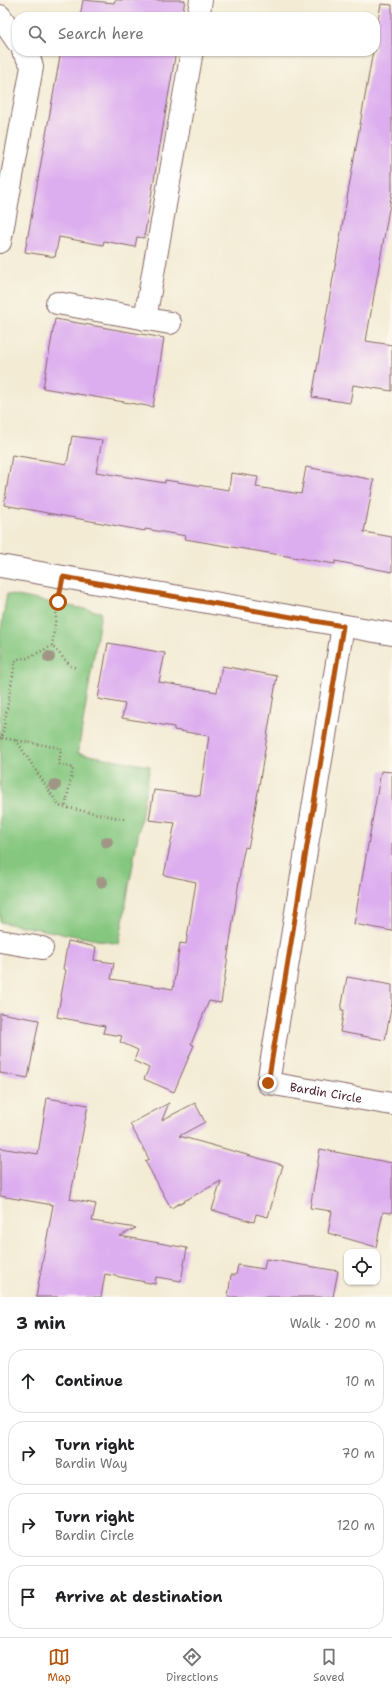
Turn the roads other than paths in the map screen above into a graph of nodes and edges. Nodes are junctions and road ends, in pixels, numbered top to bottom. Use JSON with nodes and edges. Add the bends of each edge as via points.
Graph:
{"nodes":[{"id":1,"x":201,"y":0,"type":"edge"},
{"id":2,"x":199,"y":12,"type":"edge"},
{"id":3,"x":0,"y":16,"type":"edge"},
{"id":4,"x":12,"y":34,"type":"edge"},
{"id":5,"x":26,"y":56,"type":"edge"},
{"id":6,"x":191,"y":56,"type":"edge"},
{"id":7,"x":0,"y":242,"type":"edge"},
{"id":8,"x":57,"y":303,"type":"dead end"},
{"id":9,"x":146,"y":319,"type":"junction"},
{"id":10,"x":170,"y":323,"type":"dead end"},
{"id":11,"x":0,"y":566,"type":"edge"},
{"id":12,"x":343,"y":626,"type":"junction"},
{"id":13,"x":392,"y":634,"type":"edge"},
{"id":14,"x":0,"y":941,"type":"edge"},
{"id":15,"x":42,"y":948,"type":"dead end"},
{"id":16,"x":392,"y":1104,"type":"edge"}],
"edges":[{"from":1,"to":2,"type":"street"},
{"from":3,"to":4,"type":"street"},
{"from":5,"to":7,"type":"street","via":[[32,67]]},
{"from":6,"to":9,"type":"street"},
{"from":8,"to":9,"type":"street"},
{"from":9,"to":10,"type":"street"},
{"from":11,"to":12,"type":"street"},
{"from":12,"to":13,"type":"street"},
{"from":12,"to":16,"type":"street","name":"Bardin Circle","via":[[268,1083]]},
{"from":14,"to":15,"type":"street"}]}
